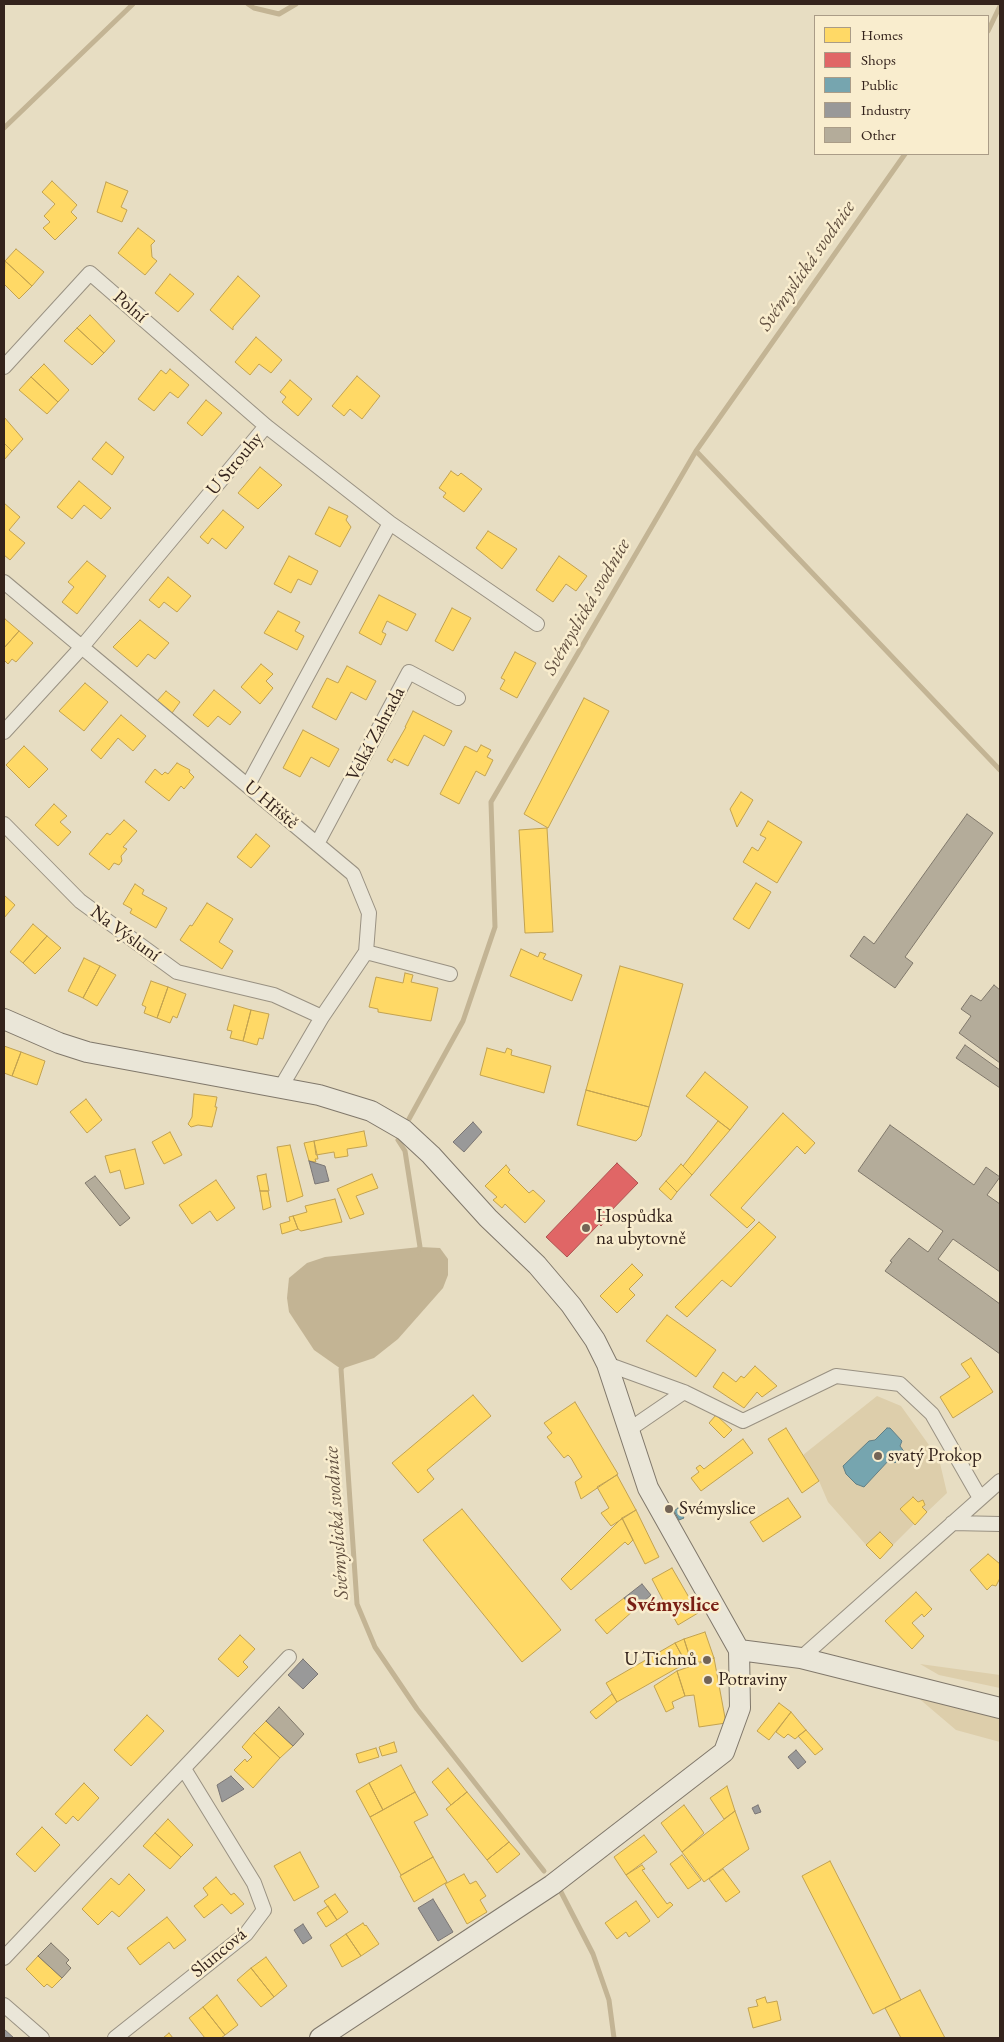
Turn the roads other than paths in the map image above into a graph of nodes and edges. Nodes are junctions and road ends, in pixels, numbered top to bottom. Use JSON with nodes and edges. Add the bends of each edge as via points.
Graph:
{"nodes":[{"id":1,"x":4,"y":367,"type":"edge"},
{"id":2,"x":266,"y":426,"type":"junction"},
{"id":3,"x":390,"y":523,"type":"junction"},
{"id":4,"x":4,"y":582,"type":"edge"},
{"id":5,"x":536,"y":624,"type":"dead end"},
{"id":6,"x":82,"y":648,"type":"junction"},
{"id":7,"x":458,"y":698,"type":"dead end"},
{"id":8,"x":4,"y":732,"type":"edge"},
{"id":9,"x":248,"y":785,"type":"junction"},
{"id":10,"x":4,"y":824,"type":"edge"},
{"id":11,"x":317,"y":844,"type":"junction"},
{"id":12,"x":366,"y":952,"type":"junction"},
{"id":13,"x":450,"y":974,"type":"dead end"},
{"id":14,"x":322,"y":1017,"type":"junction"},
{"id":15,"x":4,"y":1020,"type":"edge"},
{"id":16,"x":281,"y":1087,"type":"junction"},
{"id":17,"x":607,"y":1364,"type":"junction"},
{"id":18,"x":684,"y":1392,"type":"junction"},
{"id":19,"x":628,"y":1431,"type":"junction"},
{"id":20,"x":1000,"y":1481,"type":"edge"},
{"id":21,"x":980,"y":1498,"type":"junction"},
{"id":22,"x":952,"y":1523,"type":"junction"},
{"id":23,"x":1000,"y":1524,"type":"edge"},
{"id":24,"x":739,"y":1650,"type":"junction"},
{"id":25,"x":289,"y":1657,"type":"dead end"},
{"id":26,"x":801,"y":1658,"type":"junction"},
{"id":27,"x":1000,"y":1708,"type":"edge"},
{"id":28,"x":184,"y":1769,"type":"junction"},
{"id":29,"x":4,"y":1958,"type":"edge"},
{"id":30,"x":4,"y":2005,"type":"edge"},
{"id":31,"x":42,"y":2038,"type":"edge"},
{"id":32,"x":114,"y":2038,"type":"edge"},
{"id":33,"x":320,"y":2038,"type":"edge"}],
"edges":[{"from":1,"to":2,"type":"street","name":"Polní","via":[[90,273]]},
{"from":2,"to":3,"type":"street","name":"U Strouhy"},
{"from":2,"to":6,"type":"street","name":"U Strouhy"},
{"from":3,"to":5,"type":"street","name":"U Strouhy"},
{"from":3,"to":9,"type":"street"},
{"from":4,"to":6,"type":"street","name":"U Hřiště"},
{"from":6,"to":8,"type":"street","name":"U Strouhy"},
{"from":6,"to":9,"type":"street","name":"U Hřiště"},
{"from":7,"to":11,"type":"street","name":"Velká Zahrada","via":[[409,672]]},
{"from":9,"to":11,"type":"street","name":"U Hřiště"},
{"from":10,"to":14,"type":"street","name":"Na Výsluní","via":[[80,901],[177,972],[274,995]]},
{"from":11,"to":12,"type":"street","name":"U Hřiště","via":[[353,874],[369,913]]},
{"from":12,"to":13,"type":"street"},
{"from":12,"to":14,"type":"street","name":"U Hřiště"},
{"from":14,"to":16,"type":"street","name":"U Hřiště"},
{"from":15,"to":16,"type":"street","via":[[87,1052]]},
{"from":16,"to":17,"type":"street","via":[[371,1111],[404,1130],[571,1304]]},
{"from":17,"to":18,"type":"street"},
{"from":17,"to":19,"type":"street"},
{"from":18,"to":19,"type":"street"},
{"from":18,"to":21,"type":"street","via":[[743,1420],[836,1376],[900,1384],[932,1414]]},
{"from":19,"to":24,"type":"street","via":[[648,1488]]},
{"from":20,"to":21,"type":"street"},
{"from":21,"to":22,"type":"street"},
{"from":22,"to":23,"type":"street"},
{"from":22,"to":26,"type":"street"},
{"from":24,"to":26,"type":"street"},
{"from":24,"to":33,"type":"street","via":[[740,1708],[724,1752],[552,1885]]},
{"from":25,"to":28,"type":"street"},
{"from":26,"to":27,"type":"street"},
{"from":28,"to":29,"type":"street"},
{"from":28,"to":32,"type":"street","name":"Sluncová","via":[[254,1883],[264,1910],[246,1934]]},
{"from":30,"to":31,"type":"street"}]}
